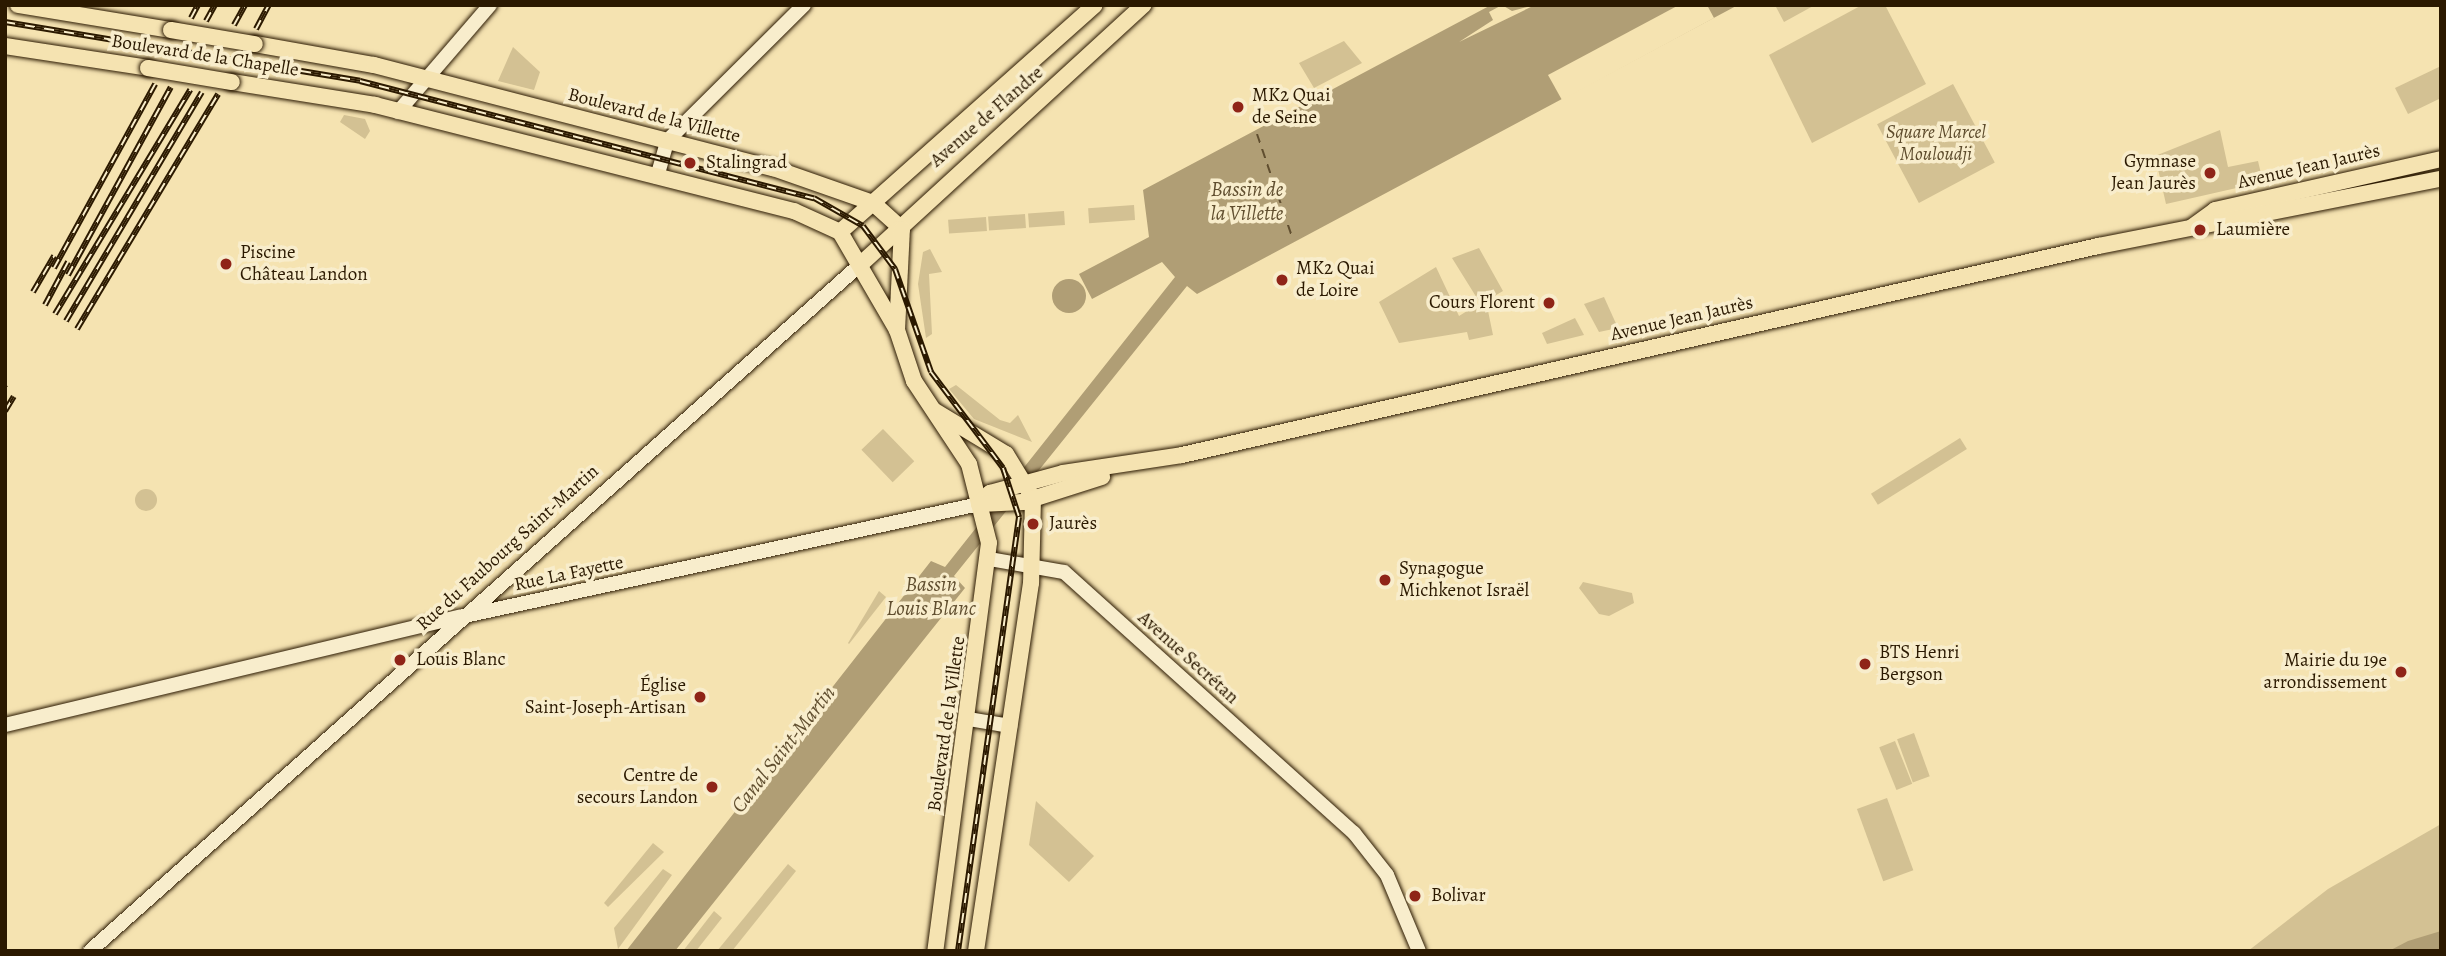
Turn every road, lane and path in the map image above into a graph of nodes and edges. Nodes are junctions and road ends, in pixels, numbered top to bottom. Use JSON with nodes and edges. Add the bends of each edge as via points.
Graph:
{"nodes":[{"id":1,"x":18,"y":5,"type":"edge"},
{"id":2,"x":490,"y":5,"type":"edge"},
{"id":3,"x":804,"y":5,"type":"edge"},
{"id":4,"x":1095,"y":5,"type":"edge"},
{"id":5,"x":1144,"y":5,"type":"edge"},
{"id":6,"x":5,"y":46,"type":"edge"},
{"id":7,"x":424,"y":79,"type":"junction"},
{"id":8,"x":398,"y":111,"type":"junction"},
{"id":9,"x":667,"y":141,"type":"junction"},
{"id":10,"x":2441,"y":159,"type":"edge"},
{"id":11,"x":657,"y":177,"type":"junction"},
{"id":12,"x":2441,"y":179,"type":"edge"},
{"id":13,"x":873,"y":203,"type":"junction"},
{"id":14,"x":2192,"y":227,"type":"junction"},
{"id":15,"x":902,"y":229,"type":"junction"},
{"id":16,"x":840,"y":232,"type":"junction"},
{"id":17,"x":862,"y":263,"type":"junction"},
{"id":18,"x":897,"y":330,"type":"junction"},
{"id":19,"x":930,"y":407,"type":"junction"},
{"id":20,"x":1030,"y":490,"type":"junction"},
{"id":21,"x":979,"y":504,"type":"junction"},
{"id":22,"x":990,"y":559,"type":"junction"},
{"id":23,"x":1032,"y":563,"type":"junction"},
{"id":24,"x":460,"y":617,"type":"junction"},
{"id":25,"x":969,"y":719,"type":"junction"},
{"id":26,"x":5,"y":725,"type":"edge"},
{"id":27,"x":1010,"y":726,"type":"junction"},
{"id":28,"x":90,"y":951,"type":"edge"},
{"id":29,"x":935,"y":951,"type":"edge"},
{"id":30,"x":976,"y":951,"type":"edge"},
{"id":31,"x":1419,"y":951,"type":"edge"}],
"edges":[{"from":1,"to":7,"type":"main road","name":"Boulevard de la Chapelle","bridge":true,"via":[[255,44]]},
{"from":2,"to":7,"type":"main road"},
{"from":3,"to":9,"type":"main road"},
{"from":4,"to":13,"type":"main road","name":"Avenue de Flandre"},
{"from":5,"to":15,"type":"main road","name":"Avenue de Flandre","via":[[949,178]]},
{"from":6,"to":8,"type":"main road","name":"Boulevard de la Chapelle","bridge":true},
{"from":7,"to":8,"type":"main road"},
{"from":7,"to":9,"type":"main road","name":"Boulevard de la Villette"},
{"from":8,"to":11,"type":"main road"},
{"from":9,"to":11,"type":"main road"},
{"from":9,"to":13,"type":"main road","name":"Boulevard de la Villette","via":[[773,168]]},
{"from":10,"to":14,"type":"main road","name":"Avenue Jean Jaurès","via":[[2215,210]]},
{"from":11,"to":16,"type":"main road","via":[[794,211]]},
{"from":12,"to":14,"type":"main road","name":"Avenue Jean Jaurès"},
{"from":13,"to":15,"type":"main road","name":"Boulevard de la Villette"},
{"from":13,"to":16,"type":"main road","name":"Avenue de Flandre"},
{"from":14,"to":20,"type":"main road","name":"Avenue Jean Jaurès"},
{"from":15,"to":17,"type":"main road","name":"Avenue de Flandre"},
{"from":15,"to":18,"type":"main road"},
{"from":16,"to":17,"type":"main road"},
{"from":17,"to":18,"type":"main road","name":"Boulevard de la Villette"},
{"from":17,"to":24,"type":"main road","name":"Rue du Faubourg Saint-Martin"},
{"from":18,"to":19,"type":"main road","name":"Boulevard de la Villette"},
{"from":19,"to":20,"type":"main road","via":[[1006,454]]},
{"from":19,"to":21,"type":"main road","name":"Boulevard de la Villette","via":[[969,464]]},
{"from":20,"to":21,"type":"main road","name":"Avenue Jean Jaurès","via":[[990,493]]},
{"from":20,"to":23,"type":"main road"},
{"from":21,"to":22,"type":"main road","name":"Boulevard de la Villette"},
{"from":21,"to":24,"type":"main road","name":"Rue La Fayette"},
{"from":22,"to":23,"type":"main road","name":"Avenue Secrétan"},
{"from":22,"to":25,"type":"main road","name":"Boulevard de la Villette"},
{"from":23,"to":27,"type":"main road"},
{"from":23,"to":31,"type":"main road","name":"Avenue Secrétan","via":[[1074,579],[1343,823],[1387,875]]},
{"from":24,"to":26,"type":"main road","name":"Rue La Fayette"},
{"from":24,"to":28,"type":"main road","name":"Rue du Faubourg Saint-Martin"},
{"from":25,"to":27,"type":"main road"},
{"from":25,"to":29,"type":"main road","name":"Boulevard de la Villette"},
{"from":27,"to":30,"type":"main road"}]}
